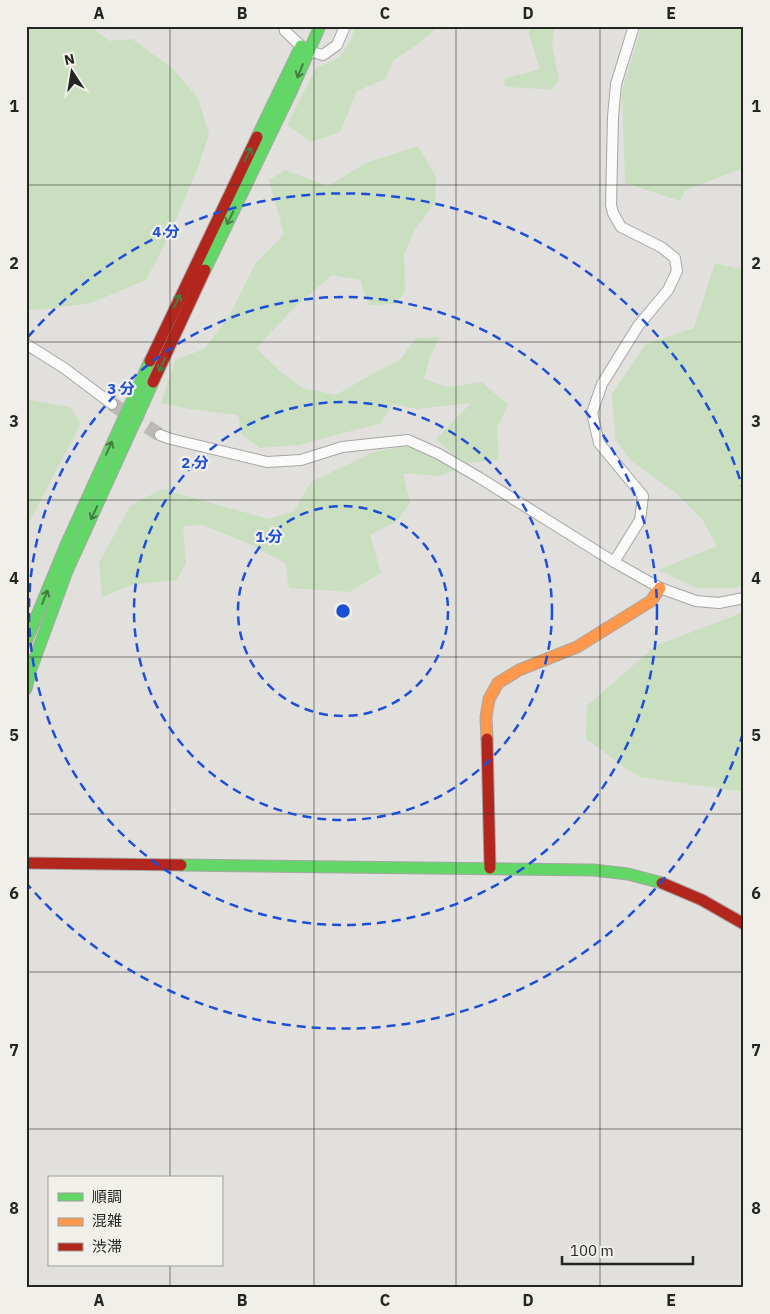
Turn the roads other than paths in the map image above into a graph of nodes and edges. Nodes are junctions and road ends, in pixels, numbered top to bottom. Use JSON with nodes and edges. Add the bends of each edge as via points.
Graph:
{"nodes":[{"id":1,"x":284,"y":26,"type":"edge"},
{"id":2,"x":310,"y":26,"type":"edge"},
{"id":3,"x":320,"y":26,"type":"edge"},
{"id":4,"x":345,"y":26,"type":"edge"},
{"id":5,"x":634,"y":26,"type":"edge"},
{"id":6,"x":305,"y":48,"type":"junction"},
{"id":7,"x":26,"y":344,"type":"edge"},
{"id":8,"x":112,"y":404,"type":"tunnel mouth"},
{"id":9,"x":160,"y":435,"type":"tunnel mouth"},
{"id":10,"x":614,"y":562,"type":"junction"},
{"id":11,"x":660,"y":588,"type":"junction"},
{"id":12,"x":744,"y":598,"type":"edge"},
{"id":13,"x":26,"y":642,"type":"edge"},
{"id":14,"x":26,"y":689,"type":"edge"},
{"id":15,"x":26,"y":863,"type":"edge"},
{"id":16,"x":490,"y":868,"type":"junction"},
{"id":17,"x":744,"y":924,"type":"edge"}],
"edges":[{"from":1,"to":6,"type":"street","via":[[285,31]]},
{"from":2,"to":6,"type":"street"},
{"from":3,"to":6,"type":"street"},
{"from":4,"to":6,"type":"street","via":[[337,45],[323,55]]},
{"from":5,"to":10,"type":"street","via":[[616,84],[613,214],[621,227],[661,246],[674,258],[677,271],[668,290],[638,326],[602,384],[592,413],[599,443],[643,496],[640,520]]},
{"from":13,"to":6,"type":"street","one_way":true,"via":[[114,436],[180,294]]},
{"from":6,"to":14,"type":"street","one_way":true,"via":[[291,92],[197,287],[67,571],[42,635]]},
{"from":7,"to":8,"type":"street"},
{"from":9,"to":10,"type":"street","via":[[267,462],[301,460],[342,447],[408,440],[480,478]]},
{"from":10,"to":11,"type":"street"},
{"from":11,"to":12,"type":"street","via":[[696,601],[720,603]]},
{"from":11,"to":16,"type":"street","via":[[651,601],[577,647],[519,670],[498,683],[488,699]]},
{"from":15,"to":16,"type":"street"},
{"from":16,"to":17,"type":"street","via":[[593,870],[627,874],[686,892]]}]}
